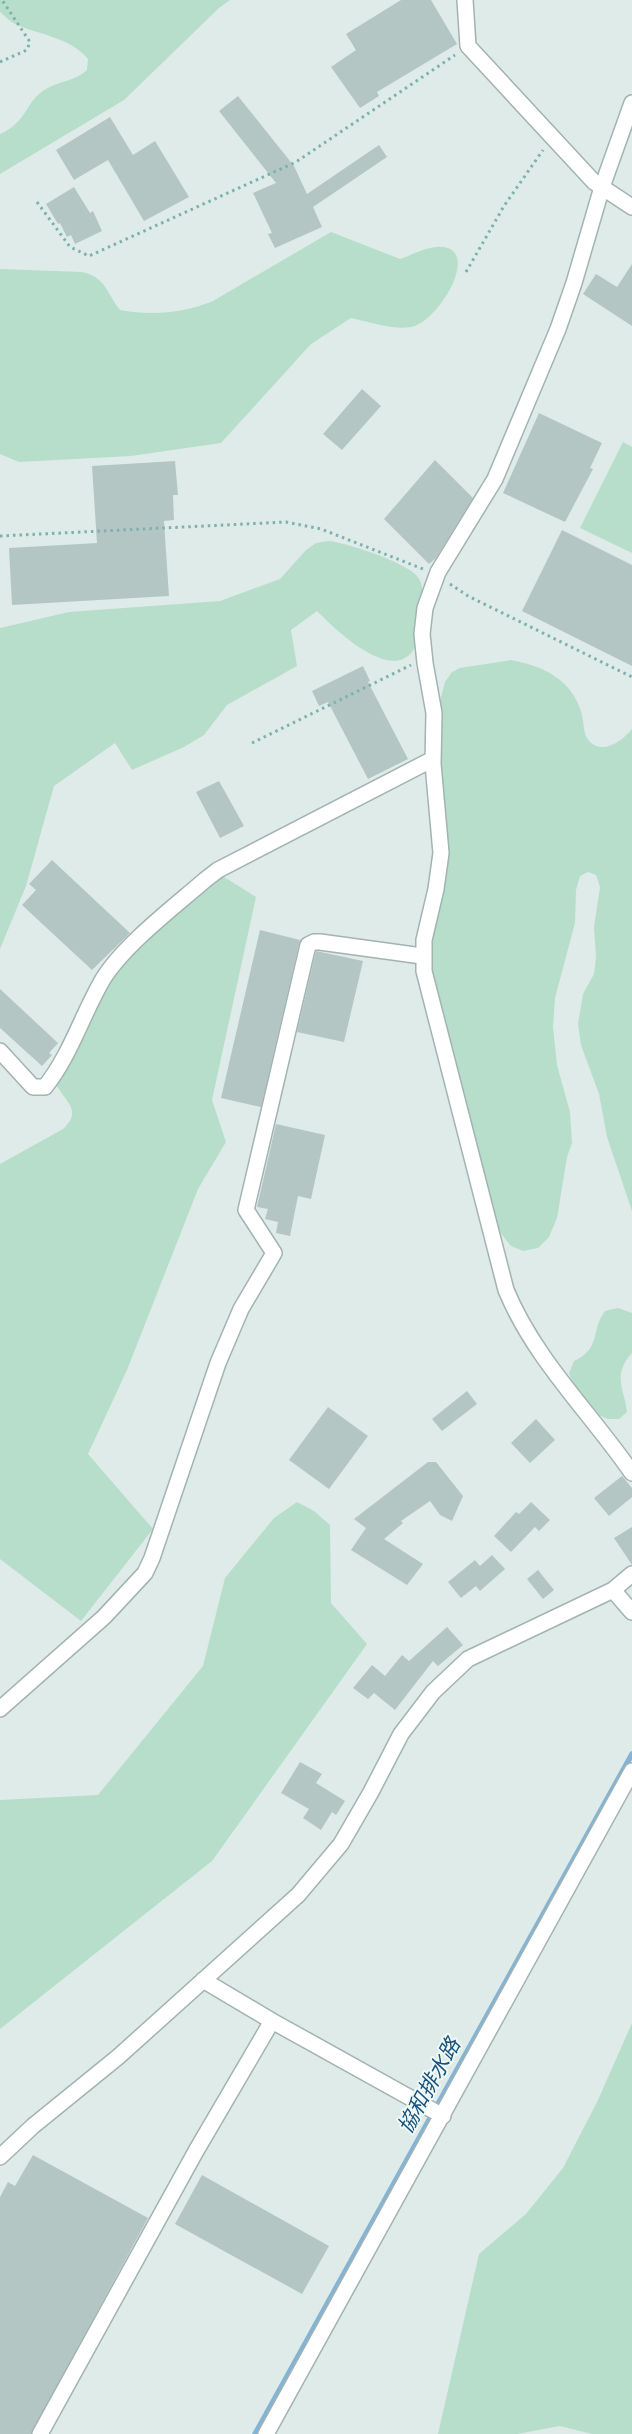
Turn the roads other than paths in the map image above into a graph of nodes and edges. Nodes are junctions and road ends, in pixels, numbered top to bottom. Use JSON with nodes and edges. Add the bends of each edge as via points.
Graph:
{"nodes":[{"id":1,"x":465,"y":0,"type":"edge"},
{"id":2,"x":632,"y":102,"type":"edge"},
{"id":3,"x":602,"y":187,"type":"junction"},
{"id":4,"x":632,"y":207,"type":"edge"},
{"id":5,"x":433,"y":758,"type":"junction"},
{"id":6,"x":422,"y":956,"type":"junction"},
{"id":7,"x":0,"y":1051,"type":"edge"},
{"id":8,"x":632,"y":1473,"type":"edge"},
{"id":9,"x":632,"y":1574,"type":"edge"},
{"id":10,"x":612,"y":1590,"type":"junction"},
{"id":11,"x":632,"y":1612,"type":"edge"},
{"id":12,"x":0,"y":1709,"type":"edge"},
{"id":13,"x":632,"y":1771,"type":"edge"},
{"id":14,"x":203,"y":1980,"type":"junction"},
{"id":15,"x":272,"y":2021,"type":"junction"},
{"id":16,"x":436,"y":2112,"type":"junction"},
{"id":17,"x":0,"y":2158,"type":"edge"},
{"id":18,"x":40,"y":2434,"type":"edge"},
{"id":19,"x":266,"y":2434,"type":"edge"}],
"edges":[{"from":1,"to":3,"type":"street","via":[[468,46]]},
{"from":2,"to":3,"type":"street"},
{"from":3,"to":4,"type":"street"},
{"from":3,"to":5,"type":"street","via":[[566,306],[505,457],[483,501],[437,575],[423,621],[424,659],[434,713]]},
{"from":5,"to":6,"type":"street","via":[[439,871]]},
{"from":5,"to":7,"type":"street","via":[[204,880],[114,964],[62,1063],[44,1087],[33,1088]]},
{"from":6,"to":8,"type":"street","via":[[509,1298],[540,1355]]},
{"from":6,"to":12,"type":"street","via":[[320,942],[308,945],[246,1210],[274,1253],[241,1309],[218,1363],[152,1558],[145,1574],[104,1617]]},
{"from":9,"to":10,"type":"street"},
{"from":10,"to":11,"type":"street"},
{"from":10,"to":14,"type":"street","via":[[461,1665],[433,1692],[401,1734],[371,1792],[334,1851],[298,1895]]},
{"from":13,"to":16,"type":"street"},
{"from":14,"to":15,"type":"street"},
{"from":14,"to":17,"type":"street"},
{"from":15,"to":16,"type":"street"},
{"from":15,"to":18,"type":"street","via":[[196,2151]]},
{"from":16,"to":19,"type":"street"}]}
